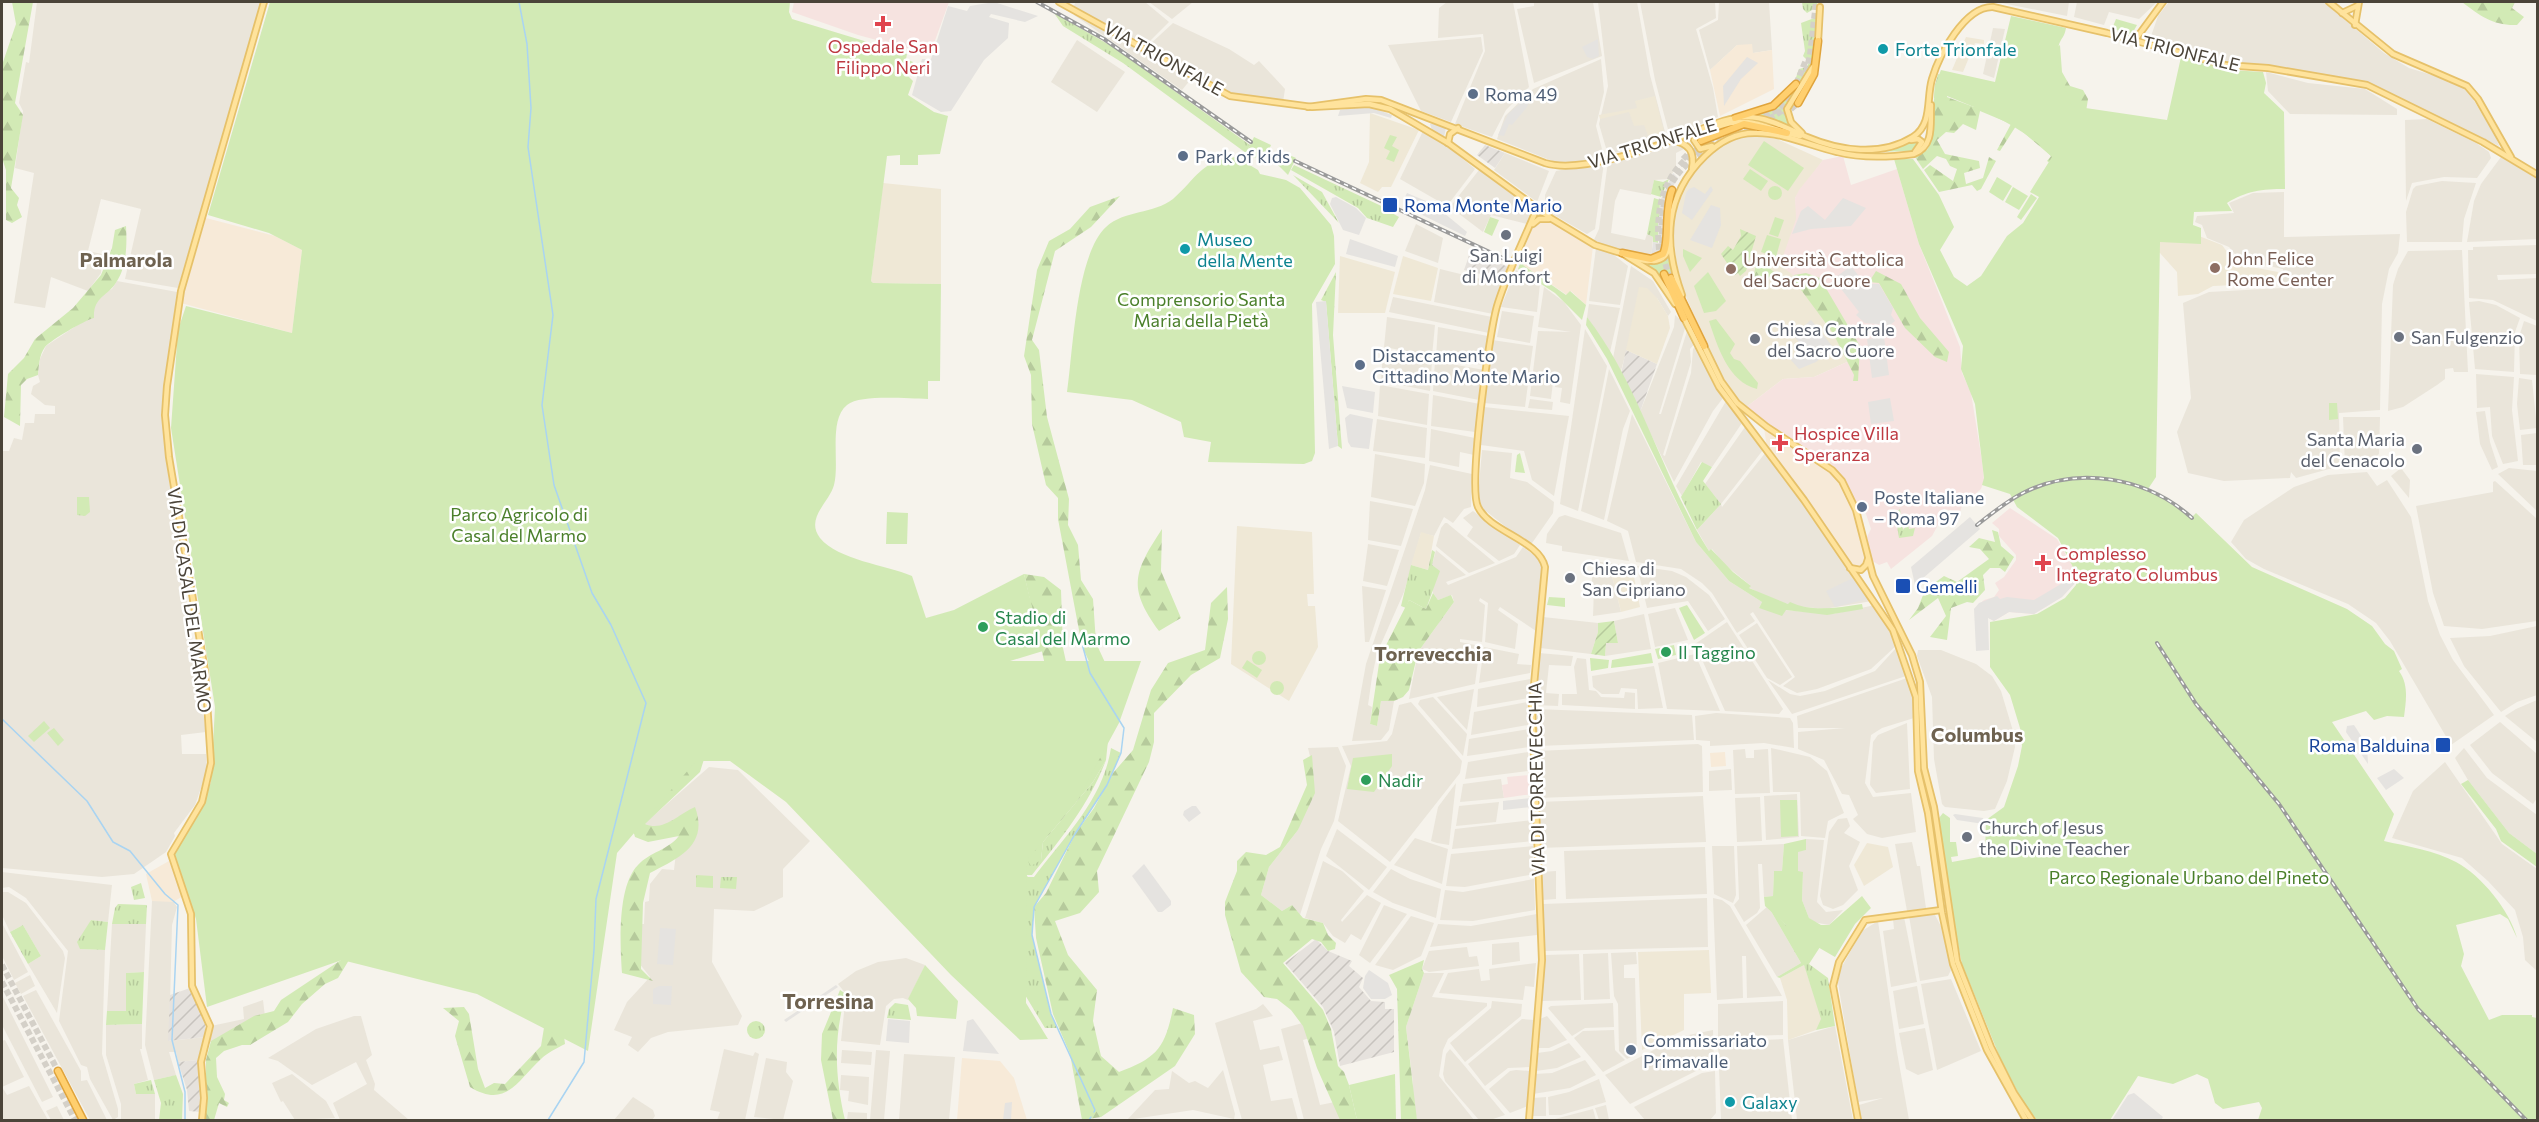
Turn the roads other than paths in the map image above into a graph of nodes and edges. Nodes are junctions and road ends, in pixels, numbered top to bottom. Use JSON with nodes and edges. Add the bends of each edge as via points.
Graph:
{"nodes":[{"id":1,"x":264,"y":2,"type":"edge"},
{"id":2,"x":1059,"y":2,"type":"edge"},
{"id":3,"x":2163,"y":2,"type":"edge"},
{"id":4,"x":2329,"y":2,"type":"edge"},
{"id":5,"x":2358,"y":4,"type":"edge"},
{"id":6,"x":1820,"y":7,"type":"dead end"},
{"id":7,"x":2342,"y":13,"type":"junction"},
{"id":8,"x":2355,"y":25,"type":"junction"},
{"id":9,"x":2136,"y":40,"type":"junction"},
{"id":10,"x":1818,"y":41,"type":"junction"},
{"id":11,"x":1796,"y":84,"type":"tunnel mouth"},
{"id":12,"x":1930,"y":90,"type":"junction"},
{"id":13,"x":1798,"y":103,"type":"tunnel mouth"},
{"id":14,"x":1308,"y":107,"type":"junction"},
{"id":15,"x":1735,"y":118,"type":"junction"},
{"id":16,"x":1458,"y":128,"type":"junction"},
{"id":17,"x":1786,"y":133,"type":"junction"},
{"id":18,"x":1729,"y":138,"type":"junction"},
{"id":19,"x":1809,"y":138,"type":"junction"},
{"id":20,"x":1669,"y":139,"type":"junction"},
{"id":21,"x":1701,"y":141,"type":"tunnel mouth"},
{"id":22,"x":1905,"y":141,"type":"junction"},
{"id":23,"x":1448,"y":143,"type":"junction"},
{"id":24,"x":1911,"y":155,"type":"junction"},
{"id":25,"x":2522,"y":166,"type":"junction"},
{"id":26,"x":1692,"y":169,"type":"junction"},
{"id":27,"x":2538,"y":175,"type":"edge"},
{"id":28,"x":1672,"y":190,"type":"dead end"},
{"id":29,"x":1537,"y":208,"type":"junction"},
{"id":30,"x":1552,"y":219,"type":"junction"},
{"id":31,"x":1531,"y":226,"type":"junction"},
{"id":32,"x":1671,"y":239,"type":"junction"},
{"id":33,"x":1622,"y":253,"type":"junction"},
{"id":34,"x":1664,"y":274,"type":"tunnel mouth"},
{"id":35,"x":1671,"y":278,"type":"tunnel mouth"},
{"id":36,"x":1684,"y":318,"type":"junction"},
{"id":37,"x":1704,"y":346,"type":"junction"},
{"id":38,"x":1868,"y":558,"type":"junction"},
{"id":39,"x":1850,"y":568,"type":"junction"},
{"id":40,"x":1939,"y":892,"type":"junction"},
{"id":41,"x":1947,"y":906,"type":"junction"},
{"id":42,"x":1941,"y":910,"type":"junction"},
{"id":43,"x":1926,"y":911,"type":"junction"},
{"id":44,"x":58,"y":1071,"type":"tunnel mouth"},
{"id":45,"x":83,"y":1120,"type":"edge"},
{"id":46,"x":202,"y":1120,"type":"edge"},
{"id":47,"x":1529,"y":1120,"type":"edge"},
{"id":48,"x":1858,"y":1120,"type":"edge"},
{"id":49,"x":2026,"y":1120,"type":"edge"},
{"id":50,"x":2032,"y":1120,"type":"edge"}],
"edges":[{"from":1,"to":46,"type":"main road","name":"VIA DI CASAL DEL MARMO","via":[[178,301],[166,402],[168,447],[205,671],[211,757],[202,802],[171,854],[191,914],[192,986],[210,1026],[201,1062]]},
{"from":2,"to":14,"type":"main road","name":"VIA TRIONFALE","via":[[1226,94]]},
{"from":3,"to":9,"type":"main road"},
{"from":4,"to":7,"type":"main road","name":"VIA TRIONFALE"},
{"from":5,"to":7,"type":"main road"},
{"from":5,"to":8,"type":"main road"},
{"from":6,"to":10,"type":"main road"},
{"from":7,"to":8,"type":"main road","name":"VIA TRIONFALE"},
{"from":8,"to":25,"type":"main road","name":"VIA TRIONFALE","via":[[2403,60],[2467,86],[2502,146]]},
{"from":9,"to":12,"type":"main road","name":"VIA TRIONFALE","via":[[2005,9],[1982,8],[1960,27],[1937,68]]},
{"from":9,"to":25,"type":"main road","name":"VIA TRIONFALE","via":[[2228,66],[2268,68],[2372,87],[2484,142]]},
{"from":10,"to":13,"type":"highway","via":[[1814,74]]},
{"from":10,"to":19,"type":"main road","via":[[1811,72],[1787,109],[1792,124]]},
{"from":11,"to":15,"type":"highway","via":[[1775,105]]},
{"from":12,"to":22,"type":"main road","name":"VIA TRIONFALE","via":[[1924,126]]},
{"from":12,"to":24,"type":"main road","name":"VIA TRIONFALE","via":[[1929,139],[1922,151]]},
{"from":14,"to":16,"type":"main road","name":"VIA TRIONFALE","via":[[1372,99]]},
{"from":14,"to":23,"type":"main road","name":"VIA TRIONFALE","via":[[1371,104],[1387,108]]},
{"from":15,"to":19,"type":"main road","name":"VIA TRIONFALE","via":[[1763,119]]},
{"from":15,"to":20,"type":"main road","name":"VIA TRIONFALE"},
{"from":16,"to":20,"type":"main road","name":"VIA TRIONFALE","via":[[1545,163],[1563,166],[1590,164]]},
{"from":16,"to":23,"type":"main road","via":[[1449,135]]},
{"from":17,"to":18,"type":"main road","via":[[1765,123],[1741,120],[1700,134],[1695,144],[1704,150]]},
{"from":17,"to":19,"type":"main road"},
{"from":17,"to":21,"type":"highway","via":[[1744,124]]},
{"from":18,"to":24,"type":"main road","name":"VIA TRIONFALE","via":[[1761,133],[1843,153]]},
{"from":18,"to":26,"type":"main road","name":"VIA TRIONFALE"},
{"from":19,"to":22,"type":"main road","name":"VIA TRIONFALE","via":[[1852,150],[1877,149]]},
{"from":20,"to":26,"type":"main road","via":[[1690,148],[1694,157]]},
{"from":22,"to":24,"type":"main road","via":[[1922,142]]},
{"from":23,"to":29,"type":"main road","name":"VIA TRIONFALE"},
{"from":25,"to":27,"type":"main road","name":"VIA TRIONFALE"},
{"from":26,"to":32,"type":"main road","name":"VIA TRIONFALE","via":[[1674,200]]},
{"from":28,"to":33,"type":"highway","via":[[1666,210],[1667,245],[1663,254],[1651,259]]},
{"from":29,"to":30,"type":"main road","name":"VIA TRIONFALE"},
{"from":29,"to":31,"type":"main road","name":"VIA DI TORREVECCHIA"},
{"from":30,"to":31,"type":"main road","via":[[1539,219]]},
{"from":30,"to":33,"type":"main road","name":"VIA TRIONFALE","via":[[1595,245]]},
{"from":31,"to":47,"type":"main road","name":"VIA DI TORREVECCHIA","via":[[1498,304],[1492,332],[1475,495],[1483,514],[1539,555],[1545,567],[1532,706],[1542,960]]},
{"from":32,"to":33,"type":"main road","via":[[1667,254],[1657,261]]},
{"from":32,"to":37,"type":"main road","name":"VIA TRIONFALE","via":[[1677,281]]},
{"from":33,"to":36,"type":"main road","via":[[1656,274]]},
{"from":34,"to":36,"type":"highway"},
{"from":35,"to":37,"type":"highway"},
{"from":36,"to":39,"type":"main road","via":[[1719,387]]},
{"from":37,"to":38,"type":"main road","name":"VIA TRIONFALE","via":[[1739,406],[1827,466],[1842,481],[1856,510]]},
{"from":38,"to":39,"type":"main road","via":[[1862,569]]},
{"from":38,"to":41,"type":"main road","name":"VIA TRIONFALE","via":[[1884,603],[1912,655],[1920,682],[1924,768],[1934,807]]},
{"from":39,"to":40,"type":"main road","via":[[1892,627],[1916,697],[1918,771]]},
{"from":40,"to":42,"type":"main road"},
{"from":40,"to":43,"type":"main road","via":[[1935,906]]},
{"from":41,"to":42,"type":"main road"},
{"from":41,"to":50,"type":"main road","name":"VIA TRIONFALE","via":[[1957,961],[1972,1002],[2004,1074]]},
{"from":42,"to":43,"type":"main road"},
{"from":42,"to":49,"type":"main road","via":[[1961,990],[1999,1075]]},
{"from":43,"to":48,"type":"main road","via":[[1866,920],[1833,978]]},
{"from":44,"to":45,"type":"highway"}]}
